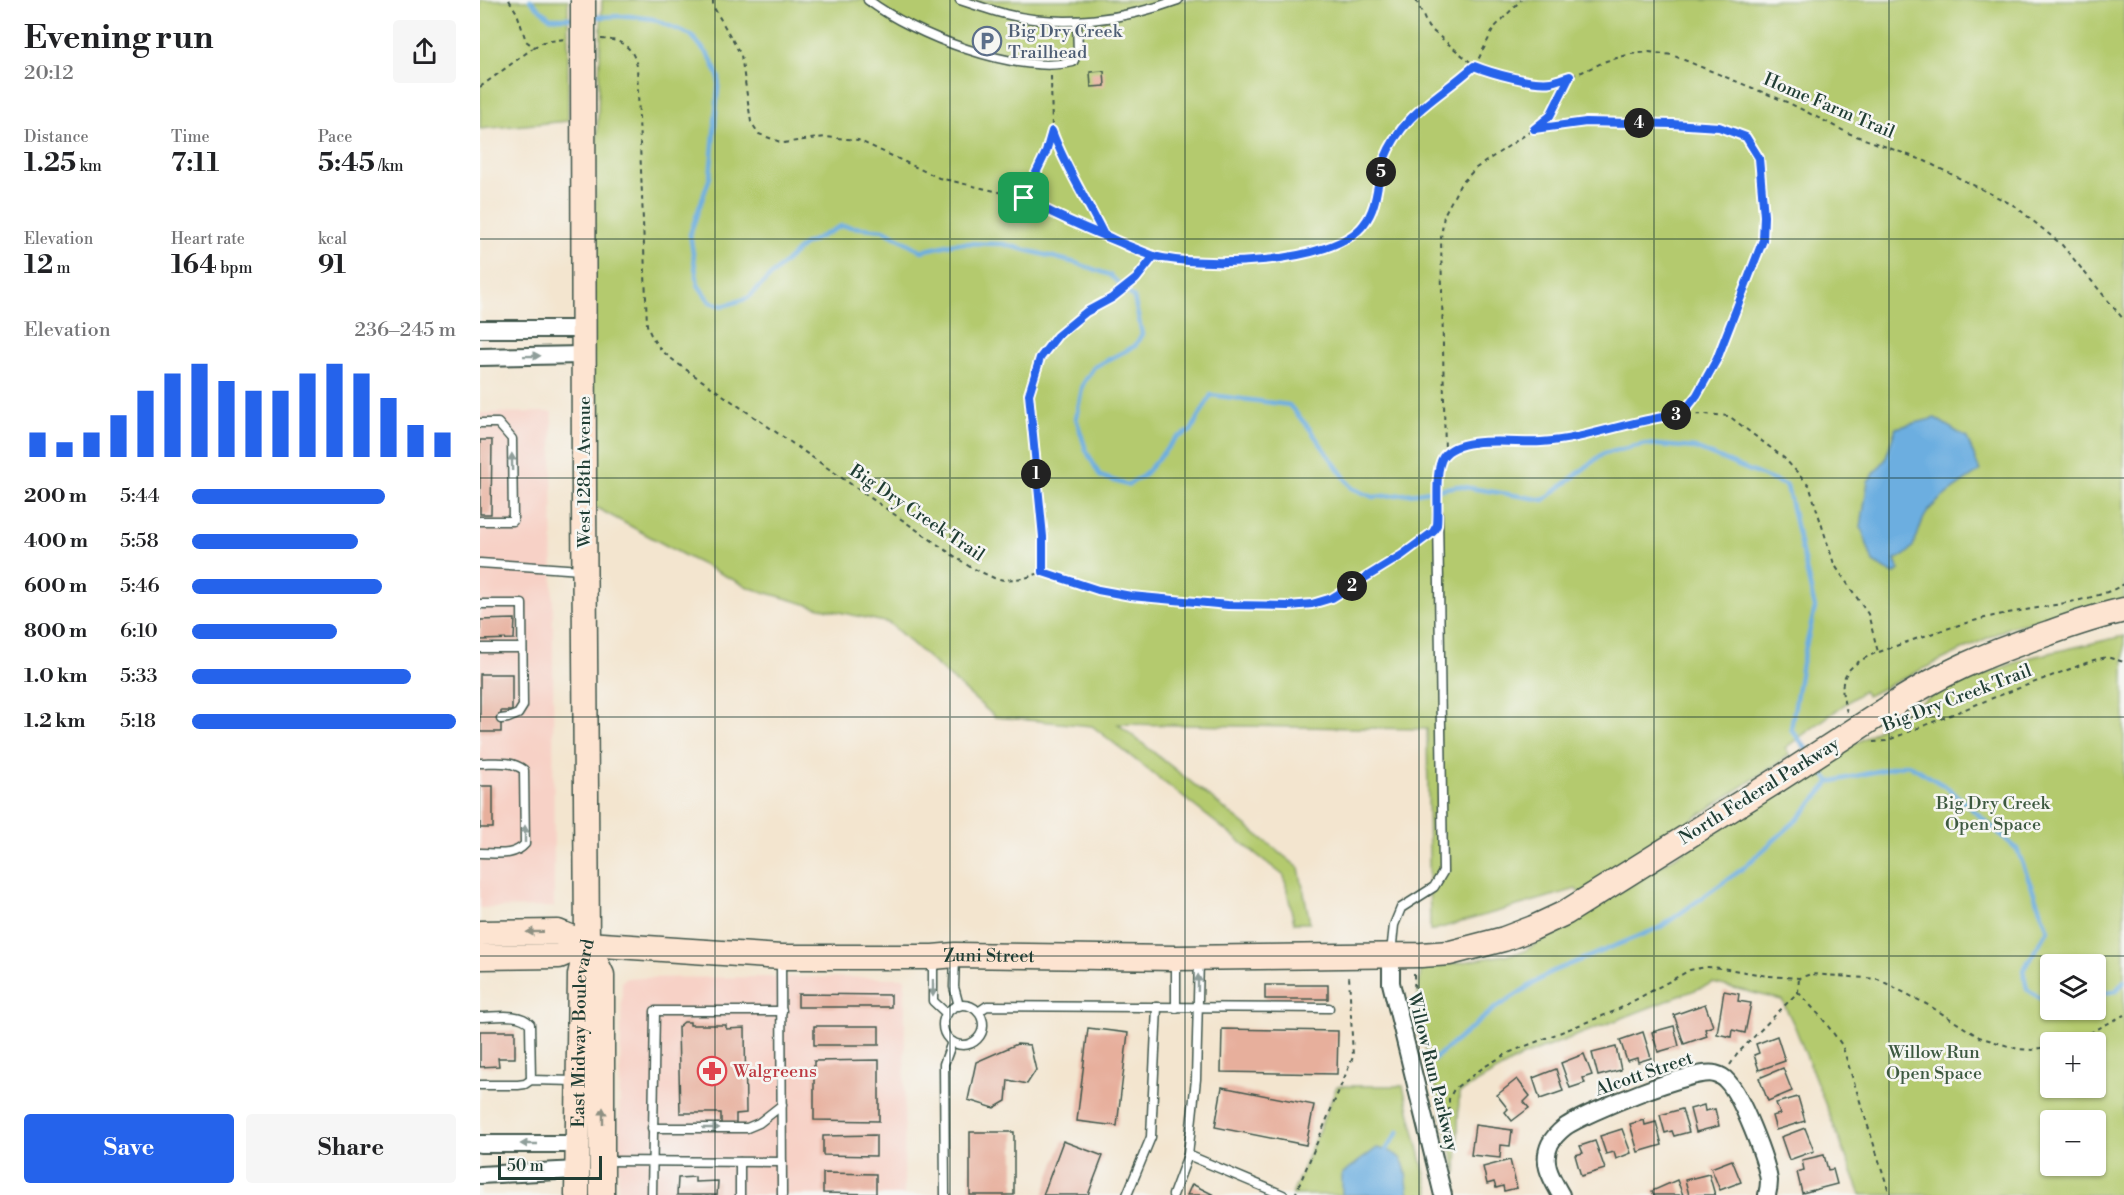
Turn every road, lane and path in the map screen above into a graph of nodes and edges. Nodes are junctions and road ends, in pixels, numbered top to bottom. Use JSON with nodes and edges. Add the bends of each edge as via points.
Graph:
{"nodes":[{"id":1,"x":509,"y":0,"type":"edge"},
{"id":2,"x":583,"y":0,"type":"edge"},
{"id":3,"x":713,"y":0,"type":"edge"},
{"id":4,"x":868,"y":0,"type":"edge"},
{"id":5,"x":960,"y":0,"type":"edge"},
{"id":6,"x":1178,"y":0,"type":"edge"},
{"id":7,"x":1416,"y":0,"type":"edge"},
{"id":8,"x":1521,"y":0,"type":"edge"},
{"id":9,"x":1077,"y":21,"type":"junction"},
{"id":10,"x":584,"y":42,"type":"junction"},
{"id":11,"x":534,"y":47,"type":"junction"},
{"id":12,"x":1052,"y":64,"type":"junction"},
{"id":13,"x":1474,"y":66,"type":"junction"},
{"id":14,"x":1570,"y":76,"type":"junction"},
{"id":15,"x":480,"y":87,"type":"edge"},
{"id":16,"x":1534,"y":129,"type":"junction"},
{"id":17,"x":1052,"y":131,"type":"junction"},
{"id":18,"x":1024,"y":198,"type":"junction"},
{"id":19,"x":1104,"y":235,"type":"junction"},
{"id":20,"x":1154,"y":256,"type":"junction"},
{"id":21,"x":2124,"y":320,"type":"edge"},
{"id":22,"x":480,"y":329,"type":"edge"},
{"id":23,"x":584,"y":329,"type":"junction"},
{"id":24,"x":584,"y":355,"type":"junction"},
{"id":25,"x":480,"y":357,"type":"edge"},
{"id":26,"x":1682,"y":414,"type":"junction"},
{"id":27,"x":480,"y":423,"type":"edge"},
{"id":28,"x":1445,"y":455,"type":"junction"},
{"id":29,"x":1438,"y":513,"type":"junction"},
{"id":30,"x":480,"y":522,"type":"edge"},
{"id":31,"x":480,"y":563,"type":"edge"},
{"id":32,"x":585,"y":570,"type":"junction"},
{"id":33,"x":1043,"y":572,"type":"junction"},
{"id":34,"x":2124,"y":584,"type":"edge"},
{"id":35,"x":480,"y":604,"type":"edge"},
{"id":36,"x":2124,"y":610,"type":"edge"},
{"id":37,"x":480,"y":648,"type":"edge"},
{"id":38,"x":521,"y":648,"type":"junction"},
{"id":39,"x":1878,"y":652,"type":"junction"},
{"id":40,"x":2124,"y":662,"type":"edge"},
{"id":41,"x":1848,"y":714,"type":"dead end"},
{"id":42,"x":501,"y":718,"type":"dead end"},
{"id":43,"x":1869,"y":742,"type":"dead end"},
{"id":44,"x":480,"y":763,"type":"edge"},
{"id":45,"x":480,"y":853,"type":"edge"},
{"id":46,"x":480,"y":933,"type":"edge"},
{"id":47,"x":587,"y":944,"type":"junction"},
{"id":48,"x":944,"y":956,"type":"junction"},
{"id":49,"x":480,"y":957,"type":"edge"},
{"id":50,"x":781,"y":957,"type":"junction"},
{"id":51,"x":1391,"y":957,"type":"junction"},
{"id":52,"x":1188,"y":958,"type":"junction"},
{"id":53,"x":1414,"y":972,"type":"dead end"},
{"id":54,"x":1349,"y":975,"type":"dead end"},
{"id":55,"x":1799,"y":978,"type":"junction"},
{"id":56,"x":1798,"y":992,"type":"junction"},
{"id":57,"x":959,"y":1006,"type":"junction"},
{"id":58,"x":1157,"y":1007,"type":"junction"},
{"id":59,"x":1176,"y":1008,"type":"junction"},
{"id":60,"x":1198,"y":1008,"type":"junction"},
{"id":61,"x":1329,"y":1008,"type":"dead end"},
{"id":62,"x":782,"y":1011,"type":"junction"},
{"id":63,"x":978,"y":1012,"type":"junction"},
{"id":64,"x":947,"y":1014,"type":"junction"},
{"id":65,"x":2124,"y":1015,"type":"edge"},
{"id":66,"x":480,"y":1017,"type":"edge"},
{"id":67,"x":1416,"y":1020,"type":"dead end"},
{"id":68,"x":2093,"y":1032,"type":"edge"},
{"id":69,"x":952,"y":1042,"type":"junction"},
{"id":70,"x":2040,"y":1048,"type":"edge"},
{"id":71,"x":1722,"y":1077,"type":"junction"},
{"id":72,"x":531,"y":1080,"type":"junction"},
{"id":73,"x":579,"y":1081,"type":"junction"},
{"id":74,"x":480,"y":1084,"type":"edge"},
{"id":75,"x":782,"y":1105,"type":"junction"},
{"id":76,"x":1442,"y":1127,"type":"dead end"},
{"id":77,"x":652,"y":1128,"type":"junction"},
{"id":78,"x":480,"y":1144,"type":"edge"},
{"id":79,"x":578,"y":1144,"type":"junction"},
{"id":80,"x":1188,"y":1155,"type":"junction"},
{"id":81,"x":602,"y":1161,"type":"junction"},
{"id":82,"x":652,"y":1161,"type":"junction"},
{"id":83,"x":740,"y":1162,"type":"junction"},
{"id":84,"x":782,"y":1162,"type":"junction"},
{"id":85,"x":577,"y":1170,"type":"junction"},
{"id":86,"x":480,"y":1175,"type":"edge"},
{"id":87,"x":577,"y":1195,"type":"edge"},
{"id":88,"x":602,"y":1195,"type":"edge"},
{"id":89,"x":652,"y":1195,"type":"edge"},
{"id":90,"x":740,"y":1195,"type":"edge"},
{"id":91,"x":782,"y":1195,"type":"edge"},
{"id":92,"x":945,"y":1195,"type":"edge"},
{"id":93,"x":1127,"y":1195,"type":"edge"},
{"id":94,"x":1173,"y":1195,"type":"edge"},
{"id":95,"x":1283,"y":1195,"type":"edge"},
{"id":96,"x":1295,"y":1195,"type":"edge"},
{"id":97,"x":1443,"y":1195,"type":"edge"},
{"id":98,"x":1561,"y":1195,"type":"edge"},
{"id":99,"x":1767,"y":1195,"type":"edge"},
{"id":100,"x":1890,"y":1195,"type":"edge"}],
"edges":[{"from":1,"to":11,"type":"path","via":[[526,41]]},
{"from":2,"to":10,"type":"main road","name":"West 128th Avenue","bridge":true},
{"from":3,"to":18,"type":"path","via":[[741,55],[752,122],[759,134],[783,143],[825,137],[858,140],[939,178]]},
{"from":4,"to":12,"type":"lane","via":[[904,23],[958,46],[1002,58]]},
{"from":5,"to":9,"type":"lane","via":[[1005,14]]},
{"from":6,"to":9,"type":"lane","via":[[1132,14]]},
{"from":7,"to":13,"type":"path","via":[[1428,27]]},
{"from":8,"to":13,"type":"path","via":[[1494,28]]},
{"from":9,"to":12,"type":"lane","via":[[1078,52],[1073,62]]},
{"from":10,"to":11,"type":"path","via":[[544,42]]},
{"from":10,"to":23,"type":"main road","name":"West 128th Avenue"},
{"from":10,"to":33,"type":"path","name":"Big Dry Creek Trail","via":[[619,41],[631,50],[637,66],[647,325],[652,340],[681,366],[970,567],[1004,580]]},
{"from":11,"to":15,"type":"path"},
{"from":12,"to":17,"type":"path"},
{"from":13,"to":14,"type":"path","name":"Home Farm Trail","via":[[1533,81],[1549,82]]},
{"from":13,"to":20,"type":"path","via":[[1410,117],[1395,137],[1383,162],[1375,205],[1364,225],[1346,240],[1286,258],[1246,261]]},
{"from":14,"to":16,"type":"path","via":[[1550,116]]},
{"from":14,"to":21,"type":"path","name":"Home Farm Trail","via":[[1631,54],[1672,55],[1789,103],[1848,133],[1925,161],[2015,206],[2062,245]]},
{"from":16,"to":26,"type":"path","via":[[1586,122],[1719,127],[1746,137],[1759,158],[1763,240],[1717,359]]},
{"from":16,"to":28,"type":"path","via":[[1476,168],[1460,185],[1444,215],[1441,238]]},
{"from":17,"to":18,"type":"path"},
{"from":17,"to":19,"type":"path","via":[[1060,154]]},
{"from":18,"to":19,"type":"path"},
{"from":19,"to":20,"type":"path"},
{"from":20,"to":33,"type":"path","via":[[1136,279],[1086,312],[1057,336],[1040,358],[1029,394]]},
{"from":22,"to":23,"type":"street"},
{"from":23,"to":24,"type":"main road","name":"West 128th Avenue"},
{"from":25,"to":24,"type":"street","one_way":true},
{"from":24,"to":32,"type":"main road","name":"West 128th Avenue"},
{"from":26,"to":28,"type":"path","via":[[1636,421],[1570,439],[1474,443]]},
{"from":26,"to":39,"type":"path","via":[[1728,416],[1804,478],[1834,564],[1868,614]]},
{"from":30,"to":27,"type":"lane","one_way":true,"via":[[513,521],[512,439],[498,423]]},
{"from":28,"to":29,"type":"path","via":[[1439,466]]},
{"from":29,"to":33,"type":"path","via":[[1433,532],[1402,555],[1332,598],[1312,604],[1228,605],[1131,596]]},
{"from":29,"to":51,"type":"lane","via":[[1443,872],[1434,887],[1401,908],[1394,925]]},
{"from":31,"to":32,"type":"lane"},
{"from":32,"to":47,"type":"main road","name":"West 128th Avenue"},
{"from":34,"to":39,"type":"path","via":[[2115,590],[1990,617]]},
{"from":35,"to":38,"type":"lane","via":[[522,604]]},
{"from":36,"to":51,"type":"main road","name":"North Federal Parkway","bridge":true,"via":[[1980,657],[1914,691],[1596,895],[1533,928],[1450,952]]},
{"from":37,"to":38,"type":"lane"},
{"from":38,"to":42,"type":"lane","via":[[523,706],[518,714]]},
{"from":39,"to":41,"type":"path","via":[[1851,666],[1845,675],[1843,700]]},
{"from":40,"to":43,"type":"path","name":"Big Dry Creek Trail","via":[[2107,657],[2094,660],[1886,741]]},
{"from":45,"to":44,"type":"lane","one_way":true,"via":[[512,853],[525,844],[524,771],[516,765]]},
{"from":47,"to":46,"type":"main road","name":"Zuni Street","one_way":true,"via":[[558,932]]},
{"from":47,"to":49,"type":"main road","name":"Zuni Street","via":[[559,956]]},
{"from":47,"to":50,"type":"main road","name":"Zuni Street"},
{"from":47,"to":73,"type":"main road","name":"East Midway Boulevard","via":[[580,975]]},
{"from":81,"to":47,"type":"main road","name":"East Midway Boulevard","one_way":true,"via":[[602,975]]},
{"from":48,"to":50,"type":"main road","name":"Zuni Street"},
{"from":48,"to":52,"type":"main road","name":"Zuni Street"},
{"from":48,"to":57,"type":"lane"},
{"from":48,"to":64,"type":"lane","one_way":true,"via":[[933,1001]]},
{"from":50,"to":62,"type":"lane"},
{"from":51,"to":52,"type":"main road","name":"Zuni Street"},
{"from":51,"to":97,"type":"street","name":"Willow Run Parkway","via":[[1391,983]]},
{"from":52,"to":59,"type":"lane"},
{"from":60,"to":52,"type":"lane","one_way":true},
{"from":53,"to":67,"type":"path"},
{"from":54,"to":96,"type":"path","via":[[1353,1057]]},
{"from":55,"to":56,"type":"path"},
{"from":55,"to":70,"type":"path","via":[[1811,974],[1878,979],[1979,1038],[2018,1049]]},
{"from":55,"to":76,"type":"path","via":[[1722,968],[1690,970],[1615,1011],[1508,1053],[1484,1067],[1454,1089],[1449,1099],[1449,1132],[1444,1137]]},
{"from":56,"to":71,"type":"path","via":[[1738,1053]]},
{"from":56,"to":100,"type":"path","via":[[1842,1046]]},
{"from":57,"to":63,"type":"lane"},
{"from":57,"to":64,"type":"lane"},
{"from":58,"to":59,"type":"lane"},
{"from":58,"to":63,"type":"lane","via":[[987,1006]]},
{"from":58,"to":93,"type":"lane","via":[[1151,1137]]},
{"from":59,"to":60,"type":"lane"},
{"from":60,"to":61,"type":"lane"},
{"from":60,"to":80,"type":"lane"},
{"from":62,"to":75,"type":"lane"},
{"from":62,"to":77,"type":"lane","via":[[656,1011]]},
{"from":63,"to":69,"type":"lane","via":[[984,1024],[980,1038],[961,1046]]},
{"from":64,"to":69,"type":"lane","via":[[943,1027]]},
{"from":65,"to":68,"type":"path"},
{"from":66,"to":72,"type":"lane","via":[[518,1017],[530,1024]]},
{"from":69,"to":92,"type":"lane","via":[[944,1064]]},
{"from":71,"to":98,"type":"street","name":"Alcott Street","via":[[1712,1073],[1692,1076],[1592,1113],[1566,1127],[1550,1145],[1547,1157],[1547,1169]]},
{"from":71,"to":99,"type":"street","via":[[1728,1081],[1751,1128],[1769,1182]]},
{"from":72,"to":73,"type":"lane"},
{"from":72,"to":74,"type":"lane","via":[[518,1085]]},
{"from":73,"to":79,"type":"main road","name":"East Midway Boulevard"},
{"from":77,"to":75,"type":"lane","one_way":true,"via":[[747,1128]]},
{"from":75,"to":84,"type":"lane"},
{"from":77,"to":82,"type":"lane"},
{"from":79,"to":78,"type":"street","one_way":true},
{"from":79,"to":85,"type":"main road","name":"East Midway Boulevard"},
{"from":80,"to":94,"type":"lane"},
{"from":80,"to":95,"type":"lane"},
{"from":81,"to":82,"type":"lane"},
{"from":81,"to":88,"type":"main road","name":"East Midway Boulevard"},
{"from":82,"to":83,"type":"lane"},
{"from":82,"to":89,"type":"lane"},
{"from":83,"to":84,"type":"lane"},
{"from":83,"to":90,"type":"lane"},
{"from":84,"to":91,"type":"lane"},
{"from":85,"to":86,"type":"street"},
{"from":85,"to":87,"type":"main road","name":"East Midway Boulevard"}]}
